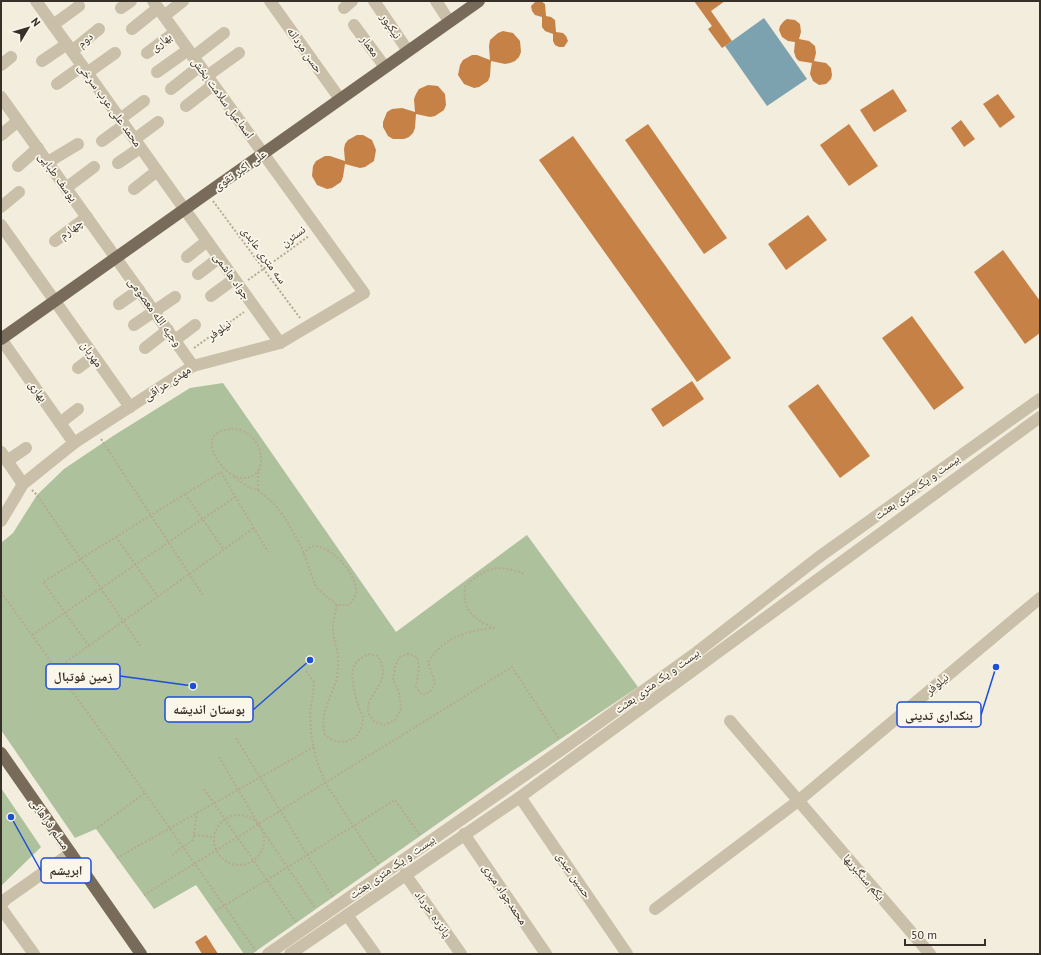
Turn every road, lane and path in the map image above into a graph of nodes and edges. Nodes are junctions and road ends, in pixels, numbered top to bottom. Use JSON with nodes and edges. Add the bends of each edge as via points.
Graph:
{"nodes":[{"id":1,"x":36,"y":1,"type":"edge"},
{"id":2,"x":131,"y":1,"type":"edge"},
{"id":3,"x":183,"y":1,"type":"edge"},
{"id":4,"x":270,"y":1,"type":"edge"},
{"id":5,"x":374,"y":1,"type":"edge"},
{"id":6,"x":436,"y":1,"type":"edge"},
{"id":7,"x":479,"y":1,"type":"edge"},
{"id":8,"x":79,"y":6,"type":"dead end"},
{"id":9,"x":121,"y":8,"type":"dead end"},
{"id":10,"x":158,"y":8,"type":"edge"},
{"id":11,"x":450,"y":21,"type":"junction"},
{"id":12,"x":53,"y":25,"type":"junction"},
{"id":13,"x":354,"y":25,"type":"dead end"},
{"id":14,"x":99,"y":29,"type":"dead end"},
{"id":15,"x":132,"y":29,"type":"dead end"},
{"id":16,"x":175,"y":32,"type":"junction"},
{"id":17,"x":224,"y":33,"type":"dead end"},
{"id":18,"x":69,"y":48,"type":"junction"},
{"id":19,"x":408,"y":51,"type":"junction"},
{"id":20,"x":115,"y":53,"type":"dead end"},
{"id":21,"x":147,"y":53,"type":"dead end"},
{"id":22,"x":239,"y":53,"type":"dead end"},
{"id":23,"x":11,"y":57,"type":"dead end"},
{"id":24,"x":42,"y":61,"type":"dead end"},
{"id":25,"x":1,"y":65,"type":"edge"},
{"id":26,"x":200,"y":67,"type":"junction"},
{"id":27,"x":385,"y":67,"type":"junction"},
{"id":28,"x":85,"y":70,"type":"junction"},
{"id":29,"x":157,"y":72,"type":"dead end"},
{"id":30,"x":57,"y":84,"type":"dead end"},
{"id":31,"x":171,"y":89,"type":"dead end"},
{"id":32,"x":1,"y":97,"type":"edge"},
{"id":33,"x":340,"y":99,"type":"junction"},
{"id":34,"x":144,"y":101,"type":"dead end"},
{"id":35,"x":186,"y":106,"type":"dead end"},
{"id":36,"x":18,"y":121,"type":"junction"},
{"id":37,"x":122,"y":122,"type":"junction"},
{"id":38,"x":158,"y":122,"type":"dead end"},
{"id":39,"x":1,"y":135,"type":"edge"},
{"id":40,"x":102,"y":141,"type":"dead end"},
{"id":41,"x":138,"y":143,"type":"junction"},
{"id":42,"x":78,"y":144,"type":"dead end"},
{"id":43,"x":38,"y":148,"type":"junction"},
{"id":44,"x":263,"y":153,"type":"junction"},
{"id":45,"x":48,"y":162,"type":"junction"},
{"id":46,"x":118,"y":163,"type":"dead end"},
{"id":47,"x":18,"y":166,"type":"dead end"},
{"id":48,"x":94,"y":167,"type":"dead end"},
{"id":49,"x":157,"y":171,"type":"junction"},
{"id":50,"x":66,"y":188,"type":"junction"},
{"id":51,"x":134,"y":189,"type":"dead end"},
{"id":52,"x":19,"y":192,"type":"dead end"},
{"id":53,"x":207,"y":193,"type":"junction"},
{"id":54,"x":1,"y":207,"type":"edge"},
{"id":55,"x":184,"y":209,"type":"junction"},
{"id":56,"x":87,"y":217,"type":"junction"},
{"id":57,"x":1,"y":225,"type":"edge"},
{"id":58,"x":318,"y":229,"type":"junction"},
{"id":59,"x":207,"y":241,"type":"junction"},
{"id":60,"x":55,"y":242,"type":"dead end"},
{"id":61,"x":187,"y":256,"type":"dead end"},
{"id":62,"x":116,"y":257,"type":"junction"},
{"id":63,"x":219,"y":258,"type":"junction"},
{"id":64,"x":264,"y":268,"type":"junction"},
{"id":65,"x":198,"y":274,"type":"dead end"},
{"id":66,"x":237,"y":282,"type":"junction"},
{"id":67,"x":139,"y":290,"type":"junction"},
{"id":68,"x":364,"y":293,"type":"joint"},
{"id":69,"x":211,"y":296,"type":"dead end"},
{"id":70,"x":175,"y":297,"type":"dead end"},
{"id":71,"x":54,"y":300,"type":"junction"},
{"id":72,"x":119,"y":304,"type":"dead end"},
{"id":73,"x":253,"y":305,"type":"junction"},
{"id":74,"x":154,"y":311,"type":"junction"},
{"id":75,"x":134,"y":325,"type":"dead end"},
{"id":76,"x":195,"y":325,"type":"dead end"},
{"id":77,"x":306,"y":327,"type":"junction"},
{"id":78,"x":171,"y":335,"type":"junction"},
{"id":79,"x":1,"y":339,"type":"edge"},
{"id":80,"x":280,"y":343,"type":"junction"},
{"id":81,"x":145,"y":348,"type":"dead end"},
{"id":82,"x":185,"y":355,"type":"junction"},
{"id":83,"x":94,"y":356,"type":"junction"},
{"id":84,"x":193,"y":366,"type":"junction"},
{"id":85,"x":78,"y":368,"type":"dead end"},
{"id":86,"x":1040,"y":399,"type":"edge"},
{"id":87,"x":130,"y":407,"type":"junction"},
{"id":88,"x":78,"y":409,"type":"dead end"},
{"id":89,"x":1040,"y":417,"type":"edge"},
{"id":90,"x":60,"y":423,"type":"junction"},
{"id":91,"x":95,"y":429,"type":"junction"},
{"id":92,"x":74,"y":443,"type":"junction"},
{"id":93,"x":26,"y":448,"type":"dead end"},
{"id":94,"x":4,"y":456,"type":"edge"},
{"id":95,"x":260,"y":468,"type":"junction"},
{"id":96,"x":234,"y":477,"type":"junction"},
{"id":97,"x":23,"y":484,"type":"junction"},
{"id":98,"x":258,"y":490,"type":"junction"},
{"id":99,"x":185,"y":494,"type":"junction"},
{"id":100,"x":235,"y":497,"type":"junction"},
{"id":101,"x":151,"y":515,"type":"junction"},
{"id":102,"x":202,"y":519,"type":"junction"},
{"id":103,"x":1,"y":521,"type":"edge"},
{"id":104,"x":254,"y":528,"type":"junction"},
{"id":105,"x":116,"y":537,"type":"junction"},
{"id":106,"x":168,"y":542,"type":"junction"},
{"id":107,"x":224,"y":550,"type":"junction"},
{"id":108,"x":268,"y":552,"type":"dead end"},
{"id":109,"x":303,"y":554,"type":"junction"},
{"id":110,"x":81,"y":559,"type":"junction"},
{"id":111,"x":135,"y":565,"type":"junction"},
{"id":112,"x":189,"y":574,"type":"junction"},
{"id":113,"x":525,"y":574,"type":"dead end"},
{"id":114,"x":101,"y":588,"type":"junction"},
{"id":115,"x":1,"y":592,"type":"edge"},
{"id":116,"x":203,"y":595,"type":"dead end"},
{"id":117,"x":158,"y":597,"type":"junction"},
{"id":118,"x":1040,"y":598,"type":"edge"},
{"id":119,"x":338,"y":605,"type":"junction"},
{"id":120,"x":65,"y":613,"type":"junction"},
{"id":121,"x":123,"y":621,"type":"junction"},
{"id":122,"x":32,"y":635,"type":"junction"},
{"id":123,"x":88,"y":646,"type":"junction"},
{"id":124,"x":141,"y":647,"type":"dead end"},
{"id":125,"x":56,"y":669,"type":"junction"},
{"id":126,"x":306,"y":671,"type":"dead end"},
{"id":127,"x":730,"y":721,"type":"dead end"},
{"id":128,"x":236,"y":738,"type":"dead end"},
{"id":129,"x":314,"y":747,"type":"junction"},
{"id":130,"x":564,"y":748,"type":"junction"},
{"id":131,"x":1,"y":753,"type":"edge"},
{"id":132,"x":220,"y":757,"type":"dead end"},
{"id":133,"x":260,"y":778,"type":"junction"},
{"id":134,"x":326,"y":784,"type":"junction"},
{"id":135,"x":204,"y":789,"type":"dead end"},
{"id":136,"x":238,"y":789,"type":"junction"},
{"id":137,"x":145,"y":793,"type":"junction"},
{"id":138,"x":520,"y":797,"type":"junction"},
{"id":139,"x":798,"y":801,"type":"junction"},
{"id":140,"x":214,"y":803,"type":"junction"},
{"id":141,"x":280,"y":811,"type":"junction"},
{"id":142,"x":197,"y":813,"type":"junction"},
{"id":143,"x":225,"y":819,"type":"junction"},
{"id":144,"x":259,"y":825,"type":"junction"},
{"id":145,"x":354,"y":826,"type":"junction"},
{"id":146,"x":170,"y":828,"type":"junction"},
{"id":147,"x":96,"y":829,"type":"dead end"},
{"id":148,"x":464,"y":834,"type":"junction"},
{"id":149,"x":194,"y":835,"type":"junction"},
{"id":150,"x":420,"y":836,"type":"dead end"},
{"id":151,"x":214,"y":837,"type":"junction"},
{"id":152,"x":238,"y":838,"type":"junction"},
{"id":153,"x":183,"y":847,"type":"junction"},
{"id":154,"x":216,"y":851,"type":"junction"},
{"id":155,"x":70,"y":853,"type":"junction"},
{"id":156,"x":172,"y":855,"type":"dead end"},
{"id":157,"x":307,"y":855,"type":"junction"},
{"id":158,"x":117,"y":858,"type":"dead end"},
{"id":159,"x":254,"y":861,"type":"junction"},
{"id":160,"x":195,"y":864,"type":"junction"},
{"id":161,"x":379,"y":865,"type":"dead end"},
{"id":162,"x":288,"y":868,"type":"junction"},
{"id":163,"x":405,"y":874,"type":"junction"},
{"id":164,"x":267,"y":880,"type":"junction"},
{"id":165,"x":144,"y":895,"type":"dead end"},
{"id":166,"x":1,"y":905,"type":"edge"},
{"id":167,"x":338,"y":905,"type":"junction"},
{"id":168,"x":224,"y":906,"type":"junction"},
{"id":169,"x":1,"y":908,"type":"edge"},
{"id":170,"x":316,"y":909,"type":"dead end"},
{"id":171,"x":655,"y":909,"type":"dead end"},
{"id":172,"x":215,"y":911,"type":"dead end"},
{"id":173,"x":347,"y":915,"type":"junction"},
{"id":174,"x":297,"y":922,"type":"dead end"},
{"id":175,"x":262,"y":953,"type":"edge"},
{"id":176,"x":34,"y":954,"type":"edge"},
{"id":177,"x":141,"y":954,"type":"edge"},
{"id":178,"x":290,"y":954,"type":"edge"},
{"id":179,"x":375,"y":954,"type":"edge"},
{"id":180,"x":461,"y":954,"type":"edge"},
{"id":181,"x":546,"y":954,"type":"edge"},
{"id":182,"x":627,"y":954,"type":"edge"},
{"id":183,"x":930,"y":954,"type":"edge"}],
"edges":[{"from":1,"to":12,"type":"street","name":"محمد علی عرب سرخی"},
{"from":2,"to":9,"type":"street"},
{"from":3,"to":10,"type":"street"},
{"from":4,"to":33,"type":"street","name":"حسن مردانه"},
{"from":5,"to":19,"type":"street","name":"نیکپور"},
{"from":6,"to":11,"type":"street"},
{"from":7,"to":11,"type":"main road","name":"علی اکبر تقوی"},
{"from":8,"to":12,"type":"street"},
{"from":10,"to":15,"type":"street"},
{"from":10,"to":16,"type":"street","name":"اسماعیل سلامت بخش"},
{"from":11,"to":19,"type":"main road","name":"علی اکبر تقوی"},
{"from":12,"to":18,"type":"street","name":"محمد علی عرب سرخی"},
{"from":13,"to":27,"type":"street","name":"معمار"},
{"from":14,"to":18,"type":"street","name":"دوم"},
{"from":16,"to":21,"type":"street","name":"بهاری"},
{"from":16,"to":26,"type":"street","name":"اسماعیل سلامت بخش"},
{"from":17,"to":26,"type":"street"},
{"from":18,"to":24,"type":"street","name":"دوم"},
{"from":18,"to":28,"type":"street","name":"محمد علی عرب سرخی"},
{"from":19,"to":27,"type":"main road","name":"علی اکبر تقوی"},
{"from":20,"to":28,"type":"street"},
{"from":22,"to":26,"type":"street"},
{"from":23,"to":25,"type":"street"},
{"from":26,"to":29,"type":"street"},
{"from":26,"to":31,"type":"street"},
{"from":26,"to":35,"type":"street"},
{"from":26,"to":44,"type":"street","name":"اسماعیل سلامت بخش"},
{"from":27,"to":33,"type":"main road","name":"علی اکبر تقوی"},
{"from":28,"to":30,"type":"street"},
{"from":28,"to":37,"type":"street","name":"محمد علی عرب سرخی"},
{"from":32,"to":36,"type":"street","name":"یوسف طبایی"},
{"from":33,"to":44,"type":"main road","name":"علی اکبر تقوی"},
{"from":34,"to":37,"type":"street"},
{"from":36,"to":39,"type":"street"},
{"from":36,"to":43,"type":"street","name":"یوسف طبایی"},
{"from":37,"to":40,"type":"street"},
{"from":37,"to":41,"type":"street","name":"محمد علی عرب سرخی"},
{"from":38,"to":41,"type":"street"},
{"from":41,"to":46,"type":"street"},
{"from":41,"to":49,"type":"street","name":"محمد علی عرب سرخی"},
{"from":42,"to":45,"type":"street"},
{"from":43,"to":45,"type":"street","name":"یوسف طبایی"},
{"from":43,"to":47,"type":"street"},
{"from":44,"to":53,"type":"main road","name":"علی اکبر تقوی"},
{"from":44,"to":58,"type":"street","name":"اسماعیل سلامت بخش"},
{"from":45,"to":50,"type":"street","name":"یوسف طبایی"},
{"from":48,"to":50,"type":"street"},
{"from":49,"to":51,"type":"street"},
{"from":49,"to":55,"type":"street","name":"محمد علی عرب سرخی"},
{"from":50,"to":56,"type":"street","name":"یوسف طبایی"},
{"from":52,"to":54,"type":"street"},
{"from":53,"to":55,"type":"main road","name":"علی اکبر تقوی"},
{"from":53,"to":64,"type":"path","name":"سه متری عابدی"},
{"from":55,"to":59,"type":"street","name":"جواد هاشمی"},
{"from":55,"to":62,"type":"main road","name":"علی اکبر تقوی"},
{"from":56,"to":60,"type":"street","name":"چهارم"},
{"from":56,"to":62,"type":"street","name":"یوسف طبایی"},
{"from":57,"to":71,"type":"street","name":"مهربان"},
{"from":58,"to":64,"type":"path","name":"نسترن"},
{"from":58,"to":68,"type":"street","name":"اسماعیل سلامت بخش"},
{"from":59,"to":61,"type":"street"},
{"from":59,"to":63,"type":"street","name":"جواد هاشمی"},
{"from":62,"to":67,"type":"street","name":"وجیه الله معصومی"},
{"from":62,"to":71,"type":"main road","name":"علی اکبر تقوی"},
{"from":63,"to":65,"type":"street"},
{"from":63,"to":66,"type":"street","name":"جواد هاشمی"},
{"from":64,"to":66,"type":"path","name":"نسترن"},
{"from":64,"to":77,"type":"path","name":"سه متری عابدی"},
{"from":66,"to":69,"type":"street"},
{"from":66,"to":73,"type":"street","name":"جواد هاشمی"},
{"from":67,"to":72,"type":"street"},
{"from":67,"to":74,"type":"street","name":"وجیه الله معصومی"},
{"from":68,"to":77,"type":"street","name":"مهدی عراقی"},
{"from":70,"to":74,"type":"street"},
{"from":71,"to":79,"type":"main road","name":"علی اکبر تقوی"},
{"from":71,"to":83,"type":"street","name":"مهربان"},
{"from":73,"to":80,"type":"street","name":"جواد هاشمی"},
{"from":73,"to":82,"type":"path","name":"نیلوفر"},
{"from":74,"to":75,"type":"street"},
{"from":74,"to":78,"type":"street","name":"وجیه الله معصومی"},
{"from":76,"to":78,"type":"street"},
{"from":77,"to":80,"type":"street","name":"مهدی عراقی"},
{"from":78,"to":81,"type":"street"},
{"from":78,"to":82,"type":"street","name":"وجیه الله معصومی"},
{"from":79,"to":90,"type":"street","name":"بهاری"},
{"from":80,"to":84,"type":"street","name":"مهدی عراقی"},
{"from":82,"to":84,"type":"street","name":"وجیه الله معصومی"},
{"from":83,"to":85,"type":"street"},
{"from":83,"to":87,"type":"street","name":"مهربان"},
{"from":84,"to":87,"type":"street","name":"مهدی عراقی"},
{"from":86,"to":130,"type":"street","name":"بیست و یک متری بعثت","via":[[819,557],[697,652]]},
{"from":87,"to":91,"type":"street","name":"مهدی عراقی"},
{"from":88,"to":90,"type":"street"},
{"from":89,"to":138,"type":"street","name":"بیست و یک متری بعثت"},
{"from":90,"to":92,"type":"street","name":"بهاری"},
{"from":91,"to":92,"type":"street","name":"مهدی عراقی"},
{"from":91,"to":101,"type":"path"},
{"from":92,"to":97,"type":"street","name":"مهدی عراقی"},
{"from":93,"to":94,"type":"street"},
{"from":94,"to":97,"type":"street"},
{"from":95,"to":96,"type":"path","via":[[253,476],[244,479]]},
{"from":95,"to":96,"type":"path","via":[[260,452],[252,436],[244,431],[224,430],[214,436],[213,452],[224,469]]},
{"from":95,"to":98,"type":"path"},
{"from":96,"to":98,"type":"path","via":[[250,488]]},
{"from":97,"to":103,"type":"street","name":"مهدی عراقی"},
{"from":97,"to":110,"type":"path","via":[[37,495]]},
{"from":98,"to":109,"type":"path","via":[[274,504],[292,528]]},
{"from":99,"to":100,"type":"path","via":[[220,472]]},
{"from":99,"to":101,"type":"path"},
{"from":99,"to":102,"type":"path"},
{"from":100,"to":102,"type":"path"},
{"from":100,"to":104,"type":"path"},
{"from":101,"to":105,"type":"path"},
{"from":101,"to":106,"type":"path"},
{"from":102,"to":106,"type":"path"},
{"from":102,"to":107,"type":"path"},
{"from":104,"to":107,"type":"path"},
{"from":104,"to":108,"type":"path"},
{"from":105,"to":110,"type":"path"},
{"from":105,"to":111,"type":"path"},
{"from":106,"to":111,"type":"path"},
{"from":106,"to":112,"type":"path"},
{"from":107,"to":112,"type":"path"},
{"from":109,"to":119,"type":"path","via":[[316,587]]},
{"from":109,"to":119,"type":"path","via":[[313,546],[322,548],[332,553],[350,573],[356,595],[349,605]]},
{"from":110,"to":114,"type":"path"},
{"from":110,"to":120,"type":"path","via":[[43,582]]},
{"from":111,"to":114,"type":"path"},
{"from":111,"to":117,"type":"path"},
{"from":112,"to":116,"type":"path"},
{"from":112,"to":117,"type":"path"},
{"from":113,"to":119,"type":"path","via":[[511,569],[494,568],[485,571],[465,587],[466,607],[475,618],[494,628],[454,637],[433,654],[428,662],[435,683],[430,692],[422,695],[416,687],[419,667],[417,657],[408,654],[400,657],[393,680],[399,692],[402,710],[395,720],[384,725],[374,722],[369,713],[369,704],[381,685],[384,674],[378,656],[368,654],[358,660],[353,668],[353,680],[363,716],[362,725],[353,739],[343,742],[334,741],[325,735],[323,722],[337,679],[338,655],[333,624]]},
{"from":114,"to":120,"type":"path"},
{"from":114,"to":121,"type":"path"},
{"from":115,"to":122,"type":"path"},
{"from":117,"to":121,"type":"path"},
{"from":118,"to":139,"type":"street","name":"نیلوفر"},
{"from":120,"to":122,"type":"path"},
{"from":120,"to":123,"type":"path"},
{"from":121,"to":123,"type":"path"},
{"from":121,"to":124,"type":"path"},
{"from":122,"to":125,"type":"path"},
{"from":123,"to":125,"type":"path"},
{"from":125,"to":137,"type":"path"},
{"from":126,"to":129,"type":"path","via":[[314,682],[310,711]]},
{"from":127,"to":139,"type":"street","name":"یکم سنگبریها"},
{"from":128,"to":133,"type":"path"},
{"from":129,"to":133,"type":"path"},
{"from":129,"to":134,"type":"path"},
{"from":130,"to":134,"type":"path","via":[[512,668]]},
{"from":130,"to":167,"type":"street","name":"بیست و یک متری بعثت"},
{"from":131,"to":155,"type":"main road","name":"مسلم فراهانی"},
{"from":132,"to":136,"type":"path"},
{"from":133,"to":136,"type":"path"},
{"from":133,"to":141,"type":"path"},
{"from":134,"to":141,"type":"path"},
{"from":134,"to":145,"type":"path"},
{"from":135,"to":140,"type":"path"},
{"from":136,"to":140,"type":"path"},
{"from":136,"to":144,"type":"path"},
{"from":137,"to":146,"type":"path"},
{"from":137,"to":147,"type":"path"},
{"from":138,"to":148,"type":"street","name":"بیست و یک متری بعثت"},
{"from":138,"to":182,"type":"street","name":"حسین عبدی"},
{"from":139,"to":171,"type":"street","name":"نیلوفر"},
{"from":139,"to":183,"type":"street","name":"یکم سنگبریها"},
{"from":140,"to":142,"type":"path"},
{"from":140,"to":143,"type":"path"},
{"from":141,"to":144,"type":"path"},
{"from":141,"to":157,"type":"path"},
{"from":142,"to":146,"type":"path"},
{"from":142,"to":149,"type":"path"},
{"from":143,"to":144,"type":"path","via":[[239,815],[247,816]]},
{"from":143,"to":151,"type":"path"},
{"from":143,"to":152,"type":"path"},
{"from":144,"to":152,"type":"path"},
{"from":144,"to":159,"type":"path","via":[[263,832],[263,848]]},
{"from":144,"to":162,"type":"path"},
{"from":145,"to":150,"type":"path","via":[[395,800]]},
{"from":145,"to":157,"type":"path"},
{"from":145,"to":161,"type":"path"},
{"from":146,"to":153,"type":"path"},
{"from":146,"to":158,"type":"path"},
{"from":148,"to":163,"type":"street","name":"بیست و یک متری بعثت"},
{"from":148,"to":181,"type":"street","name":"محمدجواد میری"},
{"from":149,"to":151,"type":"path"},
{"from":149,"to":153,"type":"path","via":[[193,840]]},
{"from":151,"to":154,"type":"path"},
{"from":152,"to":154,"type":"path"},
{"from":152,"to":159,"type":"path"},
{"from":153,"to":156,"type":"path"},
{"from":153,"to":160,"type":"path"},
{"from":154,"to":159,"type":"path","via":[[226,862],[233,864]]},
{"from":154,"to":160,"type":"path"},
{"from":155,"to":166,"type":"street"},
{"from":155,"to":177,"type":"main road","name":"مسلم فراهانی"},
{"from":157,"to":162,"type":"path"},
{"from":157,"to":167,"type":"path"},
{"from":159,"to":164,"type":"path"},
{"from":160,"to":165,"type":"path"},
{"from":160,"to":168,"type":"path"},
{"from":162,"to":164,"type":"path"},
{"from":162,"to":170,"type":"path"},
{"from":163,"to":173,"type":"street","name":"بیست و یک متری بعثت"},
{"from":163,"to":180,"type":"street","name":"پانزده خرداد"},
{"from":164,"to":168,"type":"path"},
{"from":164,"to":174,"type":"path"},
{"from":167,"to":175,"type":"street","name":"بیست و یک متری بعثت"},
{"from":168,"to":172,"type":"path"},
{"from":168,"to":175,"type":"path"},
{"from":169,"to":176,"type":"street"},
{"from":173,"to":178,"type":"street","name":"بیست و یک متری بعثت"},
{"from":173,"to":179,"type":"street"}]}
